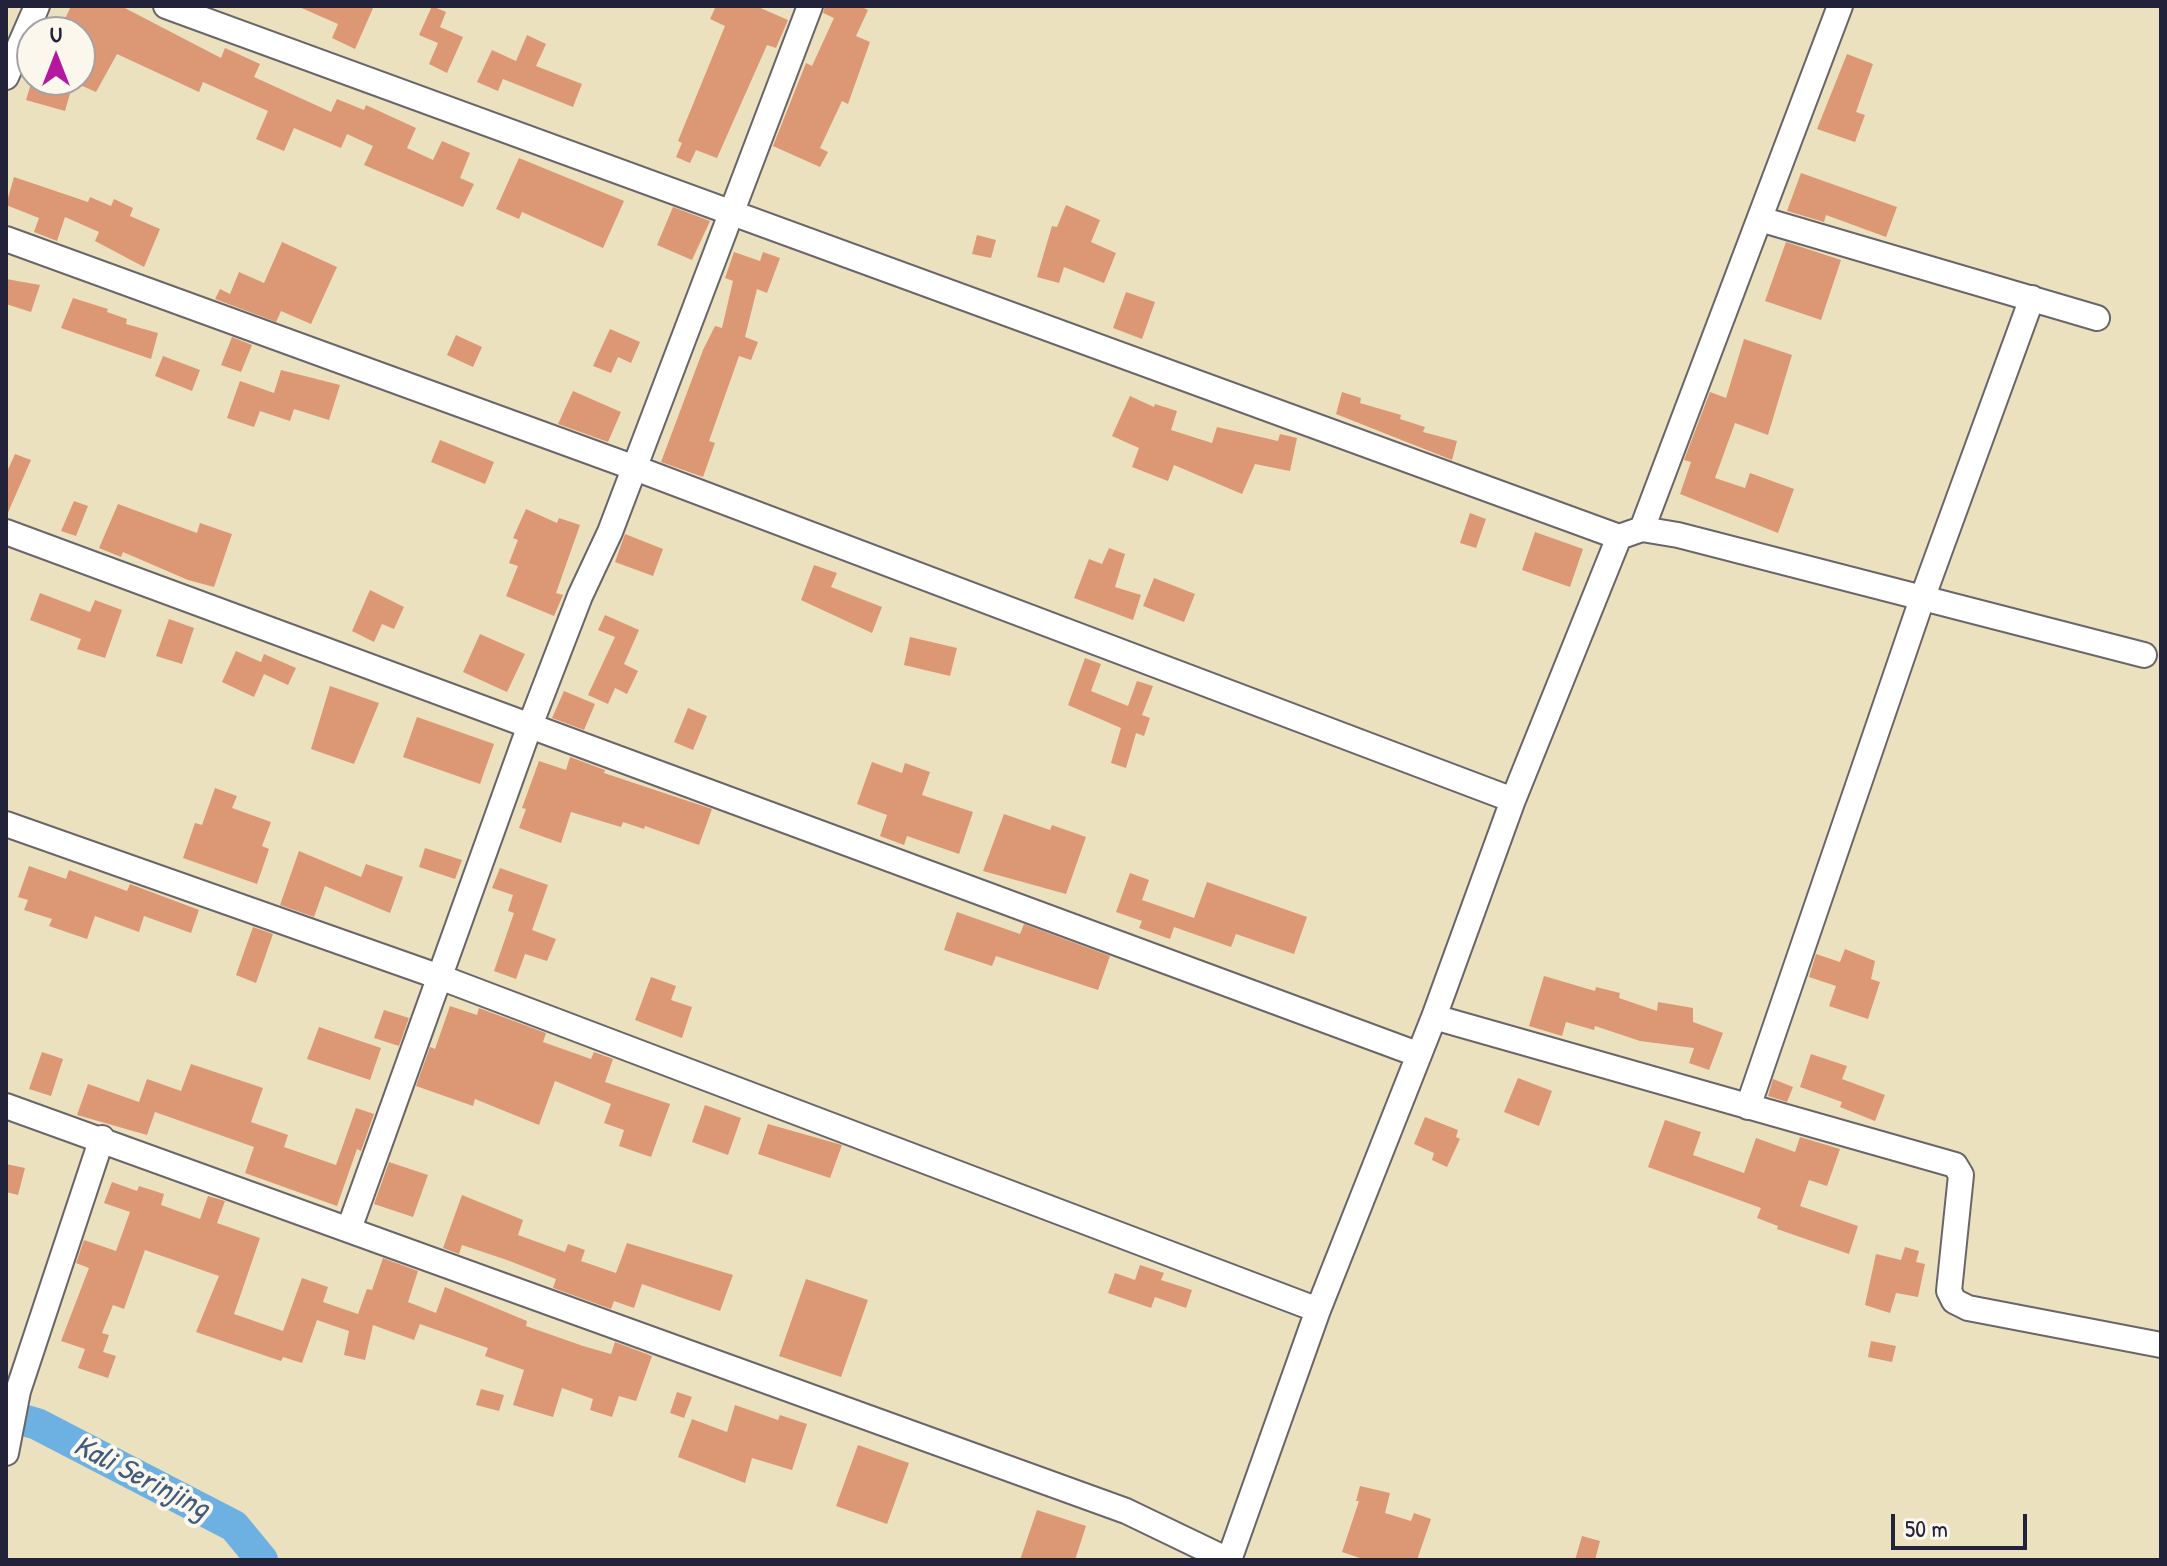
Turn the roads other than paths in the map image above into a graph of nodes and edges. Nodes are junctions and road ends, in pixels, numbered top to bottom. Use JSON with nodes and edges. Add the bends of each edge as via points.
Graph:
{"nodes":[{"id":1,"x":37,"y":6,"type":"edge"},
{"id":2,"x":166,"y":6,"type":"edge"},
{"id":3,"x":810,"y":6,"type":"edge"},
{"id":4,"x":1840,"y":6,"type":"edge"},
{"id":5,"x":6,"y":77,"type":"edge"},
{"id":6,"x":730,"y":210,"type":"junction"},
{"id":7,"x":1760,"y":219,"type":"junction"},
{"id":8,"x":6,"y":239,"type":"edge"},
{"id":9,"x":2032,"y":298,"type":"junction"},
{"id":10,"x":2097,"y":318,"type":"dead end"},
{"id":11,"x":635,"y":468,"type":"junction"},
{"id":12,"x":6,"y":532,"type":"edge"},
{"id":13,"x":1630,"y":533,"type":"junction"},
{"id":14,"x":1922,"y":599,"type":"junction"},
{"id":15,"x":2144,"y":655,"type":"dead end"},
{"id":16,"x":529,"y":728,"type":"junction"},
{"id":17,"x":1513,"y":800,"type":"junction"},
{"id":18,"x":6,"y":824,"type":"edge"},
{"id":19,"x":437,"y":976,"type":"junction"},
{"id":20,"x":1434,"y":1017,"type":"junction"},
{"id":21,"x":1417,"y":1054,"type":"junction"},
{"id":22,"x":6,"y":1106,"type":"edge"},
{"id":23,"x":1748,"y":1107,"type":"junction"},
{"id":24,"x":102,"y":1138,"type":"junction"},
{"id":25,"x":349,"y":1229,"type":"junction"},
{"id":26,"x":1318,"y":1310,"type":"junction"},
{"id":27,"x":2161,"y":1345,"type":"edge"},
{"id":28,"x":6,"y":1453,"type":"edge"},
{"id":29,"x":1228,"y":1560,"type":"edge"}],
"edges":[{"from":1,"to":5,"type":"street"},
{"from":2,"to":6,"type":"street"},
{"from":3,"to":6,"type":"street"},
{"from":4,"to":7,"type":"street"},
{"from":6,"to":11,"type":"street"},
{"from":6,"to":13,"type":"street"},
{"from":7,"to":9,"type":"street"},
{"from":7,"to":13,"type":"street"},
{"from":8,"to":11,"type":"street"},
{"from":9,"to":10,"type":"street"},
{"from":9,"to":14,"type":"street"},
{"from":11,"to":16,"type":"street"},
{"from":11,"to":17,"type":"street"},
{"from":12,"to":16,"type":"street"},
{"from":13,"to":14,"type":"street","via":[[1678,535]]},
{"from":13,"to":17,"type":"street"},
{"from":14,"to":15,"type":"street"},
{"from":14,"to":23,"type":"street"},
{"from":16,"to":19,"type":"street"},
{"from":16,"to":21,"type":"street"},
{"from":17,"to":20,"type":"street"},
{"from":18,"to":19,"type":"street"},
{"from":19,"to":25,"type":"street"},
{"from":19,"to":26,"type":"street"},
{"from":20,"to":21,"type":"street"},
{"from":20,"to":23,"type":"street"},
{"from":21,"to":26,"type":"street"},
{"from":22,"to":24,"type":"street"},
{"from":23,"to":27,"type":"street","via":[[1955,1165],[1961,1175],[1949,1291],[1954,1301]]},
{"from":24,"to":25,"type":"street"},
{"from":24,"to":28,"type":"street","via":[[18,1391]]},
{"from":25,"to":29,"type":"street","via":[[1126,1511]]},
{"from":26,"to":29,"type":"street"}]}
